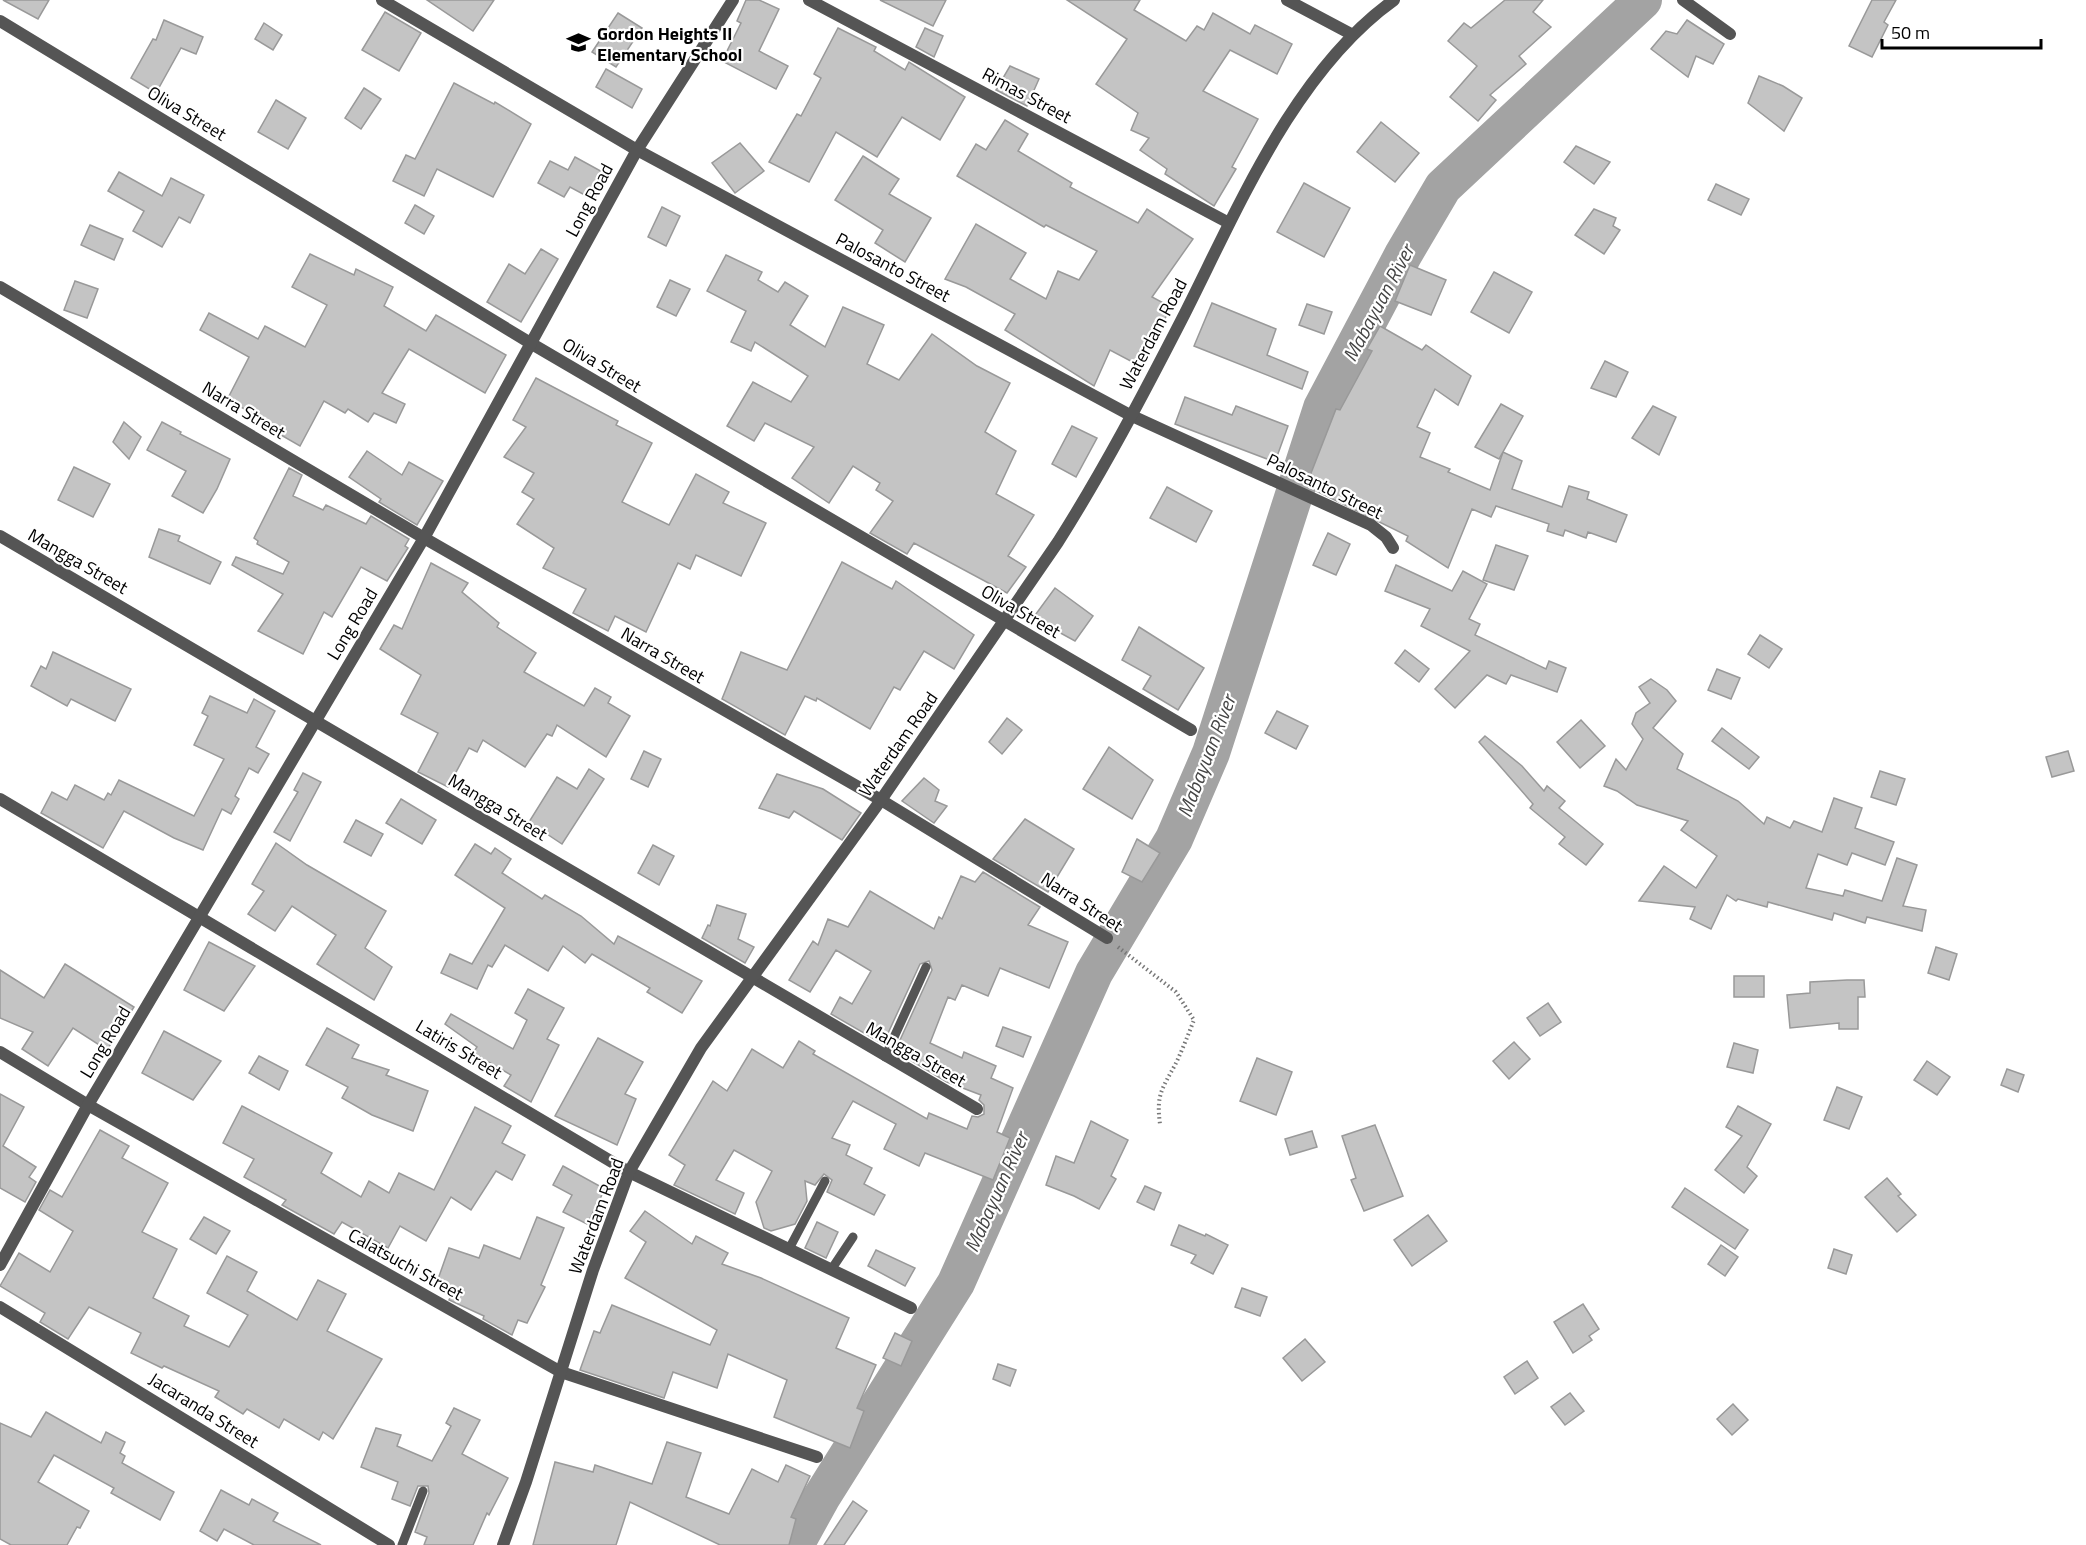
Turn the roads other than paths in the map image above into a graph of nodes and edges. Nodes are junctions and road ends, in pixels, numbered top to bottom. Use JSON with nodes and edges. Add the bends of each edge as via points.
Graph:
{"nodes":[{"id":1,"x":382,"y":0,"type":"edge"},
{"id":2,"x":733,"y":0,"type":"edge"},
{"id":3,"x":809,"y":0,"type":"edge"},
{"id":4,"x":1287,"y":0,"type":"edge"},
{"id":5,"x":1394,"y":0,"type":"edge"},
{"id":6,"x":1683,"y":0,"type":"edge"},
{"id":7,"x":0,"y":21,"type":"edge"},
{"id":8,"x":1730,"y":34,"type":"dead end"},
{"id":9,"x":1353,"y":35,"type":"junction"},
{"id":10,"x":637,"y":150,"type":"junction"},
{"id":11,"x":1229,"y":223,"type":"junction"},
{"id":12,"x":0,"y":287,"type":"edge"},
{"id":13,"x":532,"y":344,"type":"junction"},
{"id":14,"x":1130,"y":415,"type":"junction"},
{"id":15,"x":0,"y":536,"type":"edge"},
{"id":16,"x":424,"y":538,"type":"junction"},
{"id":17,"x":1393,"y":548,"type":"dead end"},
{"id":18,"x":1005,"y":621,"type":"junction"},
{"id":19,"x":316,"y":720,"type":"junction"},
{"id":20,"x":1191,"y":730,"type":"dead end"},
{"id":21,"x":0,"y":799,"type":"edge"},
{"id":22,"x":880,"y":800,"type":"junction"},
{"id":23,"x":201,"y":915,"type":"junction"},
{"id":24,"x":1107,"y":938,"type":"road end"},
{"id":25,"x":926,"y":967,"type":"dead end"},
{"id":26,"x":752,"y":977,"type":"junction"},
{"id":27,"x":0,"y":1052,"type":"edge"},
{"id":28,"x":885,"y":1058,"type":"junction"},
{"id":29,"x":88,"y":1105,"type":"junction"},
{"id":30,"x":977,"y":1109,"type":"dead end"},
{"id":31,"x":629,"y":1172,"type":"junction"},
{"id":32,"x":825,"y":1181,"type":"dead end"},
{"id":33,"x":853,"y":1237,"type":"dead end"},
{"id":34,"x":789,"y":1249,"type":"junction"},
{"id":35,"x":0,"y":1265,"type":"edge"},
{"id":36,"x":831,"y":1270,"type":"junction"},
{"id":37,"x":0,"y":1306,"type":"edge"},
{"id":38,"x":911,"y":1308,"type":"dead end"},
{"id":39,"x":561,"y":1372,"type":"junction"},
{"id":40,"x":817,"y":1457,"type":"dead end"},
{"id":41,"x":423,"y":1491,"type":"dead end"},
{"id":42,"x":389,"y":1545,"type":"edge"},
{"id":43,"x":402,"y":1545,"type":"edge"},
{"id":44,"x":503,"y":1545,"type":"edge"}],
"edges":[{"from":1,"to":10,"type":"street","name":"Palosanto Street"},
{"from":2,"to":10,"type":"street","name":"Long Road"},
{"from":3,"to":11,"type":"street","name":"Rimas Street"},
{"from":4,"to":9,"type":"street"},
{"from":5,"to":9,"type":"street","name":"Waterdam Road"},
{"from":6,"to":8,"type":"street"},
{"from":7,"to":13,"type":"street","name":"Oliva Street"},
{"from":9,"to":11,"type":"street","name":"Waterdam Road","via":[[1311,86],[1261,163]]},
{"from":10,"to":13,"type":"street","name":"Long Road"},
{"from":10,"to":14,"type":"street","name":"Palosanto Street"},
{"from":11,"to":14,"type":"street","name":"Waterdam Road"},
{"from":12,"to":16,"type":"street","name":"Narra Street"},
{"from":13,"to":16,"type":"street","name":"Long Road"},
{"from":13,"to":18,"type":"street","name":"Oliva Street"},
{"from":14,"to":17,"type":"street","name":"Palosanto Street","via":[[1371,525]]},
{"from":14,"to":18,"type":"street","name":"Waterdam Road","via":[[1079,508]]},
{"from":15,"to":19,"type":"street","name":"Mangga Street"},
{"from":16,"to":19,"type":"street","name":"Long Road"},
{"from":16,"to":22,"type":"street","name":"Narra Street"},
{"from":18,"to":20,"type":"street","name":"Oliva Street"},
{"from":18,"to":22,"type":"street","name":"Waterdam Road"},
{"from":19,"to":23,"type":"street","name":"Long Road"},
{"from":19,"to":26,"type":"street","name":"Mangga Street"},
{"from":21,"to":23,"type":"street","name":"Latiris Street"},
{"from":22,"to":24,"type":"street","name":"Narra Street"},
{"from":22,"to":26,"type":"street","name":"Waterdam Road"},
{"from":23,"to":29,"type":"street","name":"Long Road"},
{"from":23,"to":31,"type":"street","name":"Latiris Street"},
{"from":25,"to":28,"type":"lane"},
{"from":26,"to":28,"type":"street","name":"Mangga Street"},
{"from":26,"to":31,"type":"street","name":"Waterdam Road","via":[[701,1048]]},
{"from":27,"to":29,"type":"street","name":"Calatsuchi Street"},
{"from":28,"to":30,"type":"street","name":"Mangga Street"},
{"from":29,"to":35,"type":"street","name":"Long Road"},
{"from":29,"to":39,"type":"street","name":"Calatsuchi Street"},
{"from":31,"to":34,"type":"street","name":"Latiris Street"},
{"from":31,"to":39,"type":"street","name":"Waterdam Road"},
{"from":32,"to":34,"type":"lane"},
{"from":33,"to":36,"type":"lane"},
{"from":34,"to":36,"type":"street","name":"Latiris Street"},
{"from":36,"to":38,"type":"street","name":"Latiris Street"},
{"from":37,"to":42,"type":"street","name":"Jacaranda Street"},
{"from":39,"to":40,"type":"street","name":"Calatsuchi Street"},
{"from":39,"to":44,"type":"street","name":"Waterdam Road"},
{"from":41,"to":43,"type":"lane"}]}
